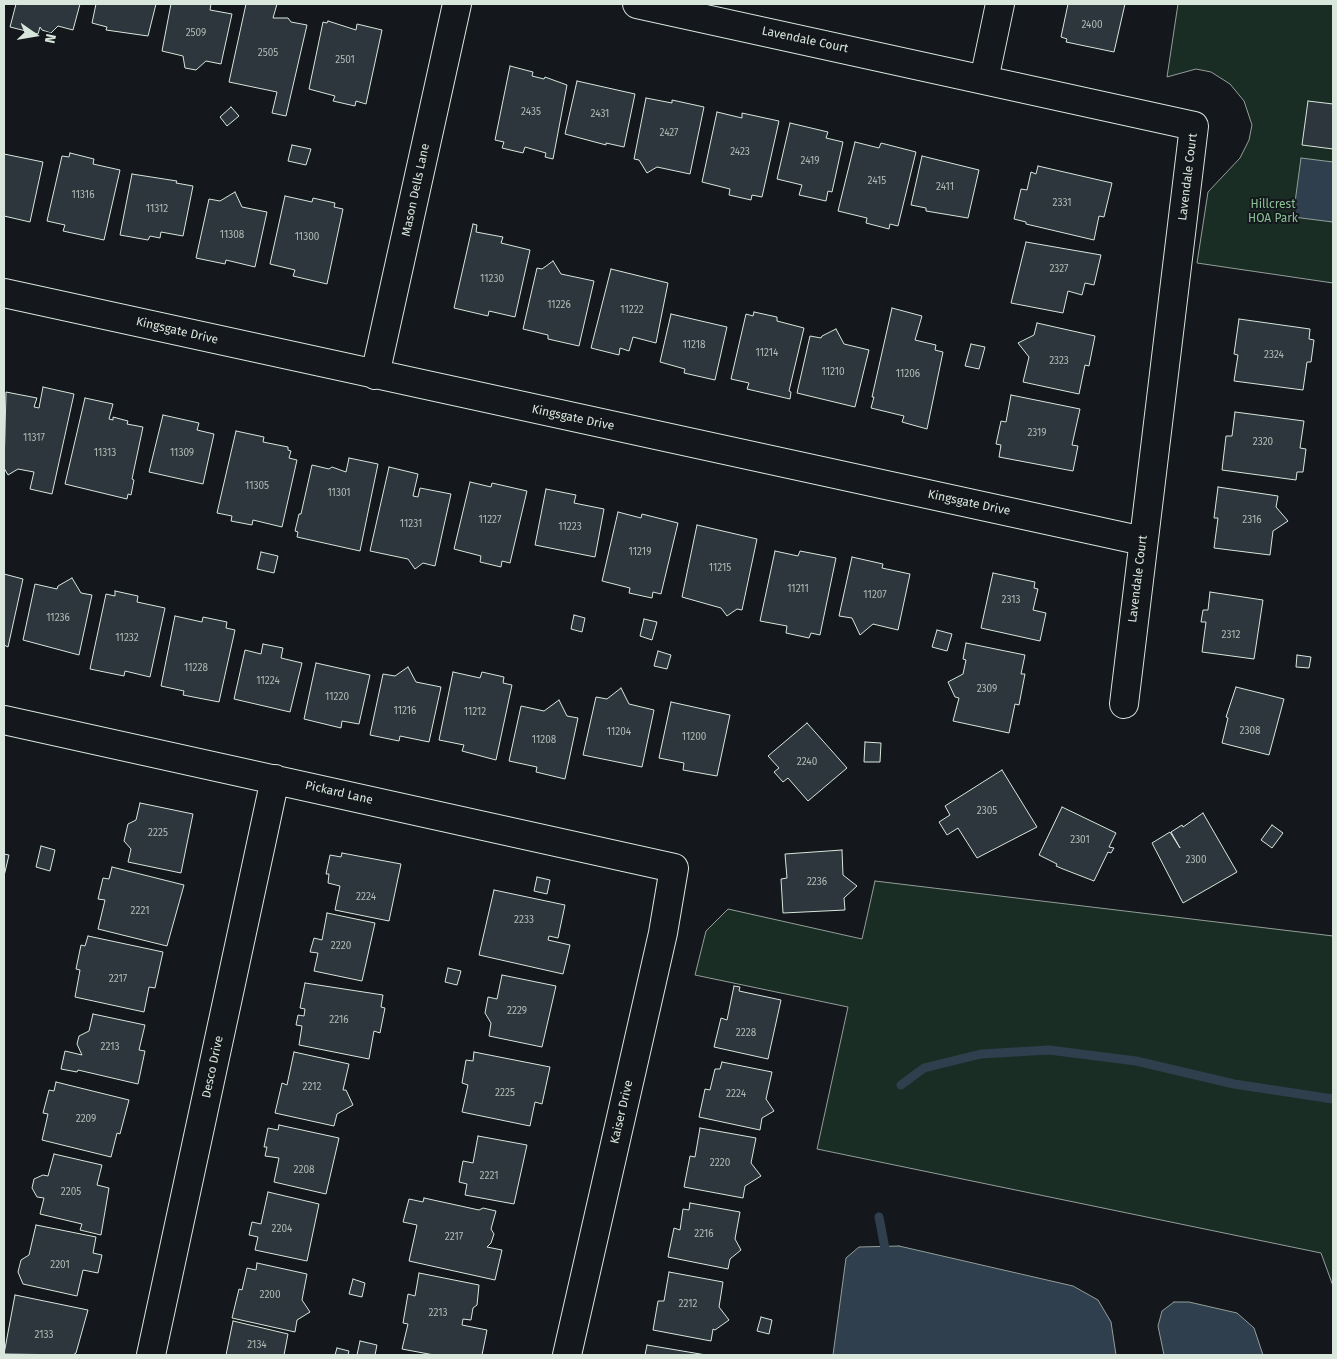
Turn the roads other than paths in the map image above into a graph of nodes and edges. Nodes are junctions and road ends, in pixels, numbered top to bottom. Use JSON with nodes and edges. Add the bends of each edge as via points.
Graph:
{"nodes":[{"id":1,"x":457,"y":4,"type":"edge"},
{"id":2,"x":638,"y":4,"type":"edge"},
{"id":3,"x":1000,"y":4,"type":"edge"},
{"id":4,"x":984,"y":80,"type":"junction"},
{"id":5,"x":4,"y":293,"type":"edge"},
{"id":6,"x":375,"y":375,"type":"junction"},
{"id":7,"x":1143,"y":541,"type":"junction"},
{"id":8,"x":1124,"y":704,"type":"dead end"},
{"id":9,"x":4,"y":720,"type":"edge"},
{"id":10,"x":275,"y":779,"type":"junction"},
{"id":11,"x":674,"y":868,"type":"joint"},
{"id":12,"x":151,"y":1355,"type":"edge"},
{"id":13,"x":567,"y":1355,"type":"edge"}],
"edges":[{"from":1,"to":6,"type":"street","name":"Mason Dells Lane"},
{"from":2,"to":4,"type":"street","name":"Lavendale Court"},
{"from":3,"to":4,"type":"street"},
{"from":4,"to":7,"type":"street","name":"Lavendale Court","via":[[1194,126]]},
{"from":5,"to":6,"type":"street","name":"Kingsgate Drive"},
{"from":6,"to":7,"type":"street","name":"Kingsgate Drive"},
{"from":7,"to":8,"type":"street","name":"Lavendale Court"},
{"from":9,"to":10,"type":"street","name":"Pickard Lane"},
{"from":10,"to":11,"type":"street","name":"Pickard Lane"},
{"from":10,"to":12,"type":"street","name":"Desco Drive"},
{"from":11,"to":13,"type":"street","name":"Kaiser Drive","via":[[663,933]]}]}
